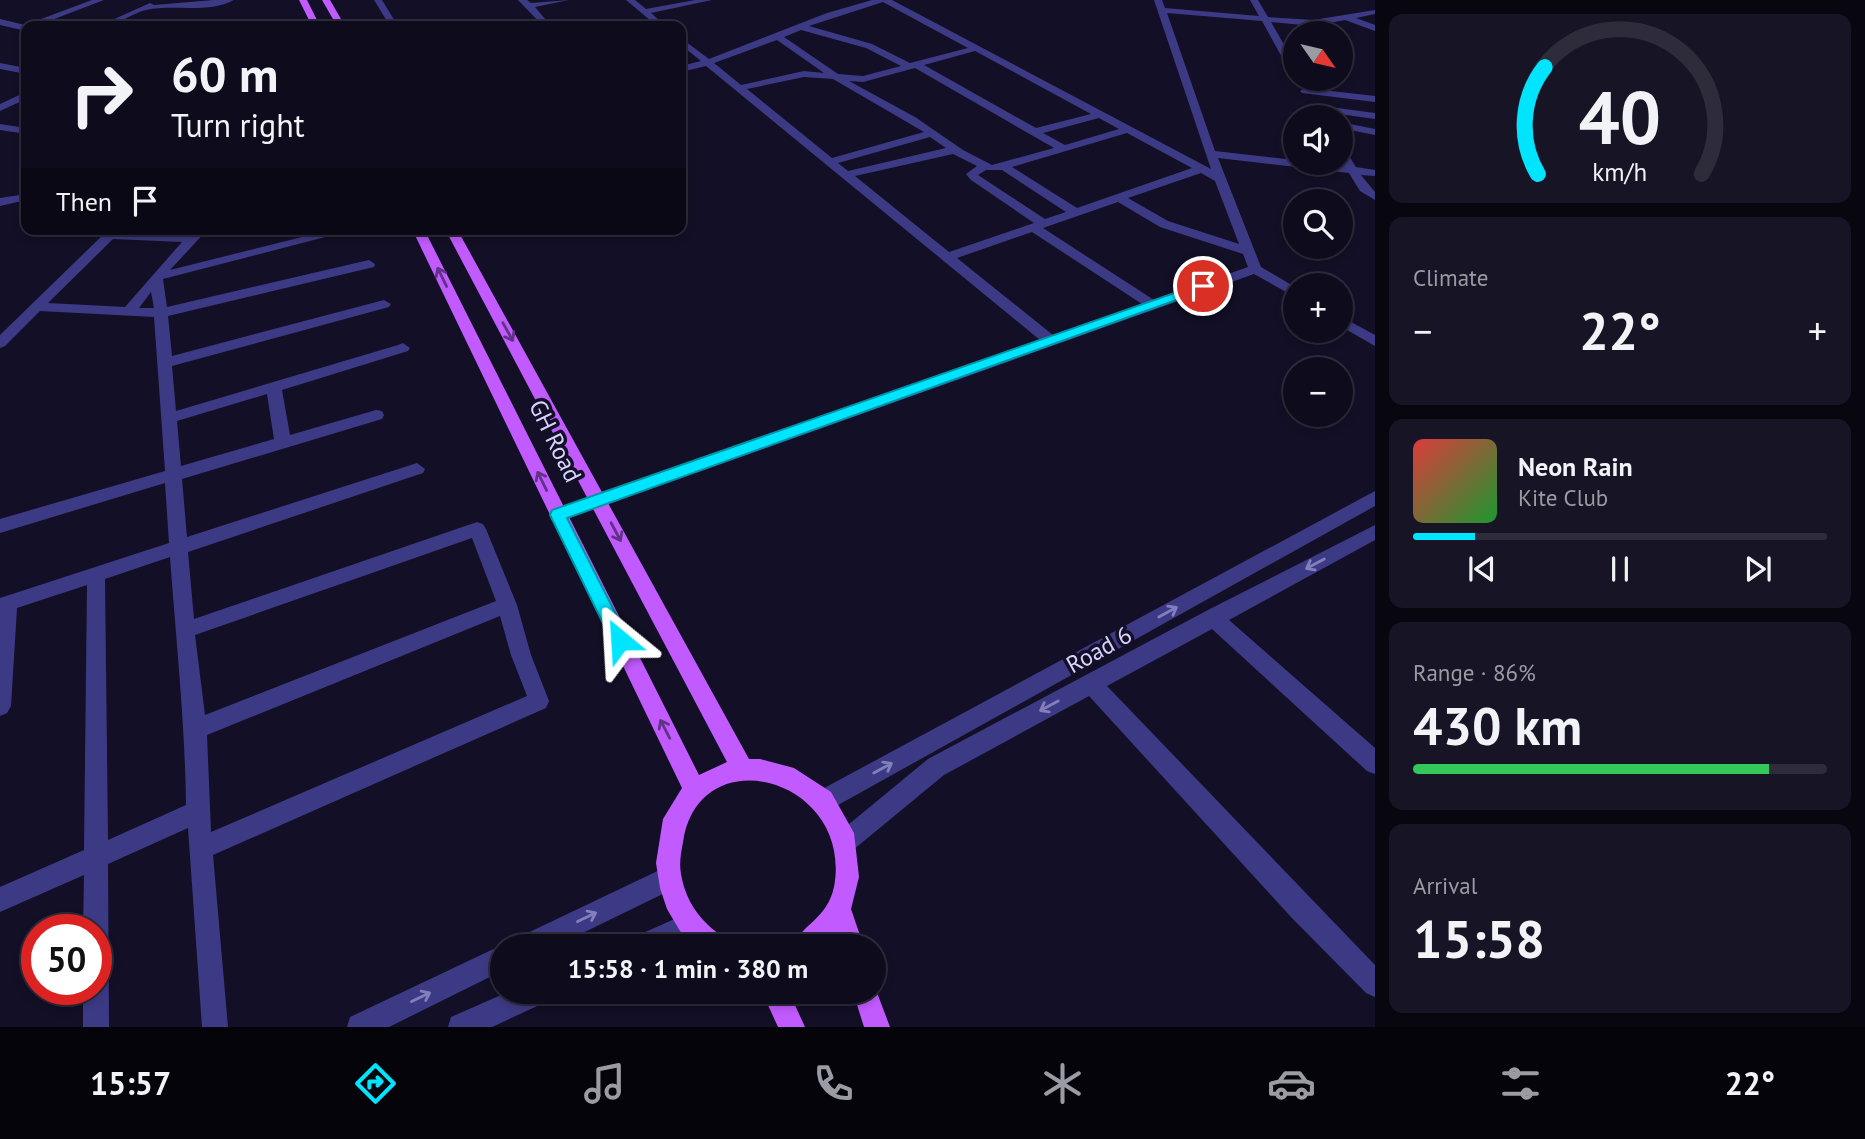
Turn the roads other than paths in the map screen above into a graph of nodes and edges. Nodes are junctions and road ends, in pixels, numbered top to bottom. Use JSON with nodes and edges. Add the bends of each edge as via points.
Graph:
{"nodes":[{"id":1,"x":100,"y":0,"type":"edge"},
{"id":2,"x":163,"y":0,"type":"edge"},
{"id":3,"x":230,"y":0,"type":"edge"},
{"id":4,"x":303,"y":0,"type":"edge"},
{"id":5,"x":326,"y":0,"type":"edge"},
{"id":6,"x":378,"y":0,"type":"edge"},
{"id":7,"x":565,"y":0,"type":"edge"},
{"id":8,"x":631,"y":0,"type":"edge"},
{"id":9,"x":708,"y":0,"type":"edge"},
{"id":10,"x":884,"y":0,"type":"edge"},
{"id":11,"x":1254,"y":0,"type":"edge"},
{"id":12,"x":178,"y":3,"type":"edge"},
{"id":13,"x":526,"y":3,"type":"edge"},
{"id":14,"x":1160,"y":5,"type":"edge"},
{"id":15,"x":141,"y":8,"type":"junction"},
{"id":16,"x":645,"y":12,"type":"junction"},
{"id":17,"x":1375,"y":12,"type":"edge"},
{"id":18,"x":1348,"y":18,"type":"junction"},
{"id":19,"x":1266,"y":19,"type":"junction"},
{"id":20,"x":43,"y":21,"type":"edge"},
{"id":21,"x":114,"y":21,"type":"edge"},
{"id":22,"x":314,"y":21,"type":"edge"},
{"id":23,"x":338,"y":21,"type":"edge"},
{"id":24,"x":391,"y":21,"type":"edge"},
{"id":25,"x":542,"y":21,"type":"edge"},
{"id":26,"x":656,"y":21,"type":"edge"},
{"id":27,"x":0,"y":22,"type":"edge"},
{"id":28,"x":21,"y":26,"type":"edge"},
{"id":29,"x":802,"y":27,"type":"junction"},
{"id":30,"x":1375,"y":28,"type":"edge"},
{"id":31,"x":779,"y":37,"type":"junction"},
{"id":32,"x":686,"y":45,"type":"edge"},
{"id":33,"x":977,"y":48,"type":"junction"},
{"id":34,"x":1283,"y":50,"type":"edge"},
{"id":35,"x":21,"y":64,"type":"edge"},
{"id":36,"x":708,"y":64,"type":"junction"},
{"id":37,"x":0,"y":66,"type":"edge"},
{"id":38,"x":914,"y":66,"type":"junction"},
{"id":39,"x":13,"y":68,"type":"junction"},
{"id":40,"x":686,"y":68,"type":"edge"},
{"id":41,"x":21,"y":70,"type":"edge"},
{"id":42,"x":837,"y":78,"type":"junction"},
{"id":43,"x":740,"y":88,"type":"junction"},
{"id":44,"x":1305,"y":91,"type":"joint"},
{"id":45,"x":21,"y":97,"type":"edge"},
{"id":46,"x":1375,"y":99,"type":"edge"},
{"id":47,"x":1313,"y":105,"type":"edge"},
{"id":48,"x":0,"y":107,"type":"edge"},
{"id":49,"x":1353,"y":114,"type":"edge"},
{"id":50,"x":1100,"y":115,"type":"junction"},
{"id":51,"x":1372,"y":115,"type":"edge"},
{"id":52,"x":0,"y":127,"type":"edge"},
{"id":53,"x":1353,"y":127,"type":"edge"},
{"id":54,"x":21,"y":130,"type":"edge"},
{"id":55,"x":1371,"y":130,"type":"edge"},
{"id":56,"x":1128,"y":131,"type":"junction"},
{"id":57,"x":1034,"y":132,"type":"junction"},
{"id":58,"x":933,"y":133,"type":"junction"},
{"id":59,"x":1064,"y":149,"type":"junction"},
{"id":60,"x":958,"y":151,"type":"junction"},
{"id":61,"x":1211,"y":154,"type":"junction"},
{"id":62,"x":1353,"y":161,"type":"edge"},
{"id":63,"x":830,"y":162,"type":"junction"},
{"id":64,"x":984,"y":167,"type":"junction"},
{"id":65,"x":1004,"y":167,"type":"junction"},
{"id":66,"x":1201,"y":169,"type":"junction"},
{"id":67,"x":1368,"y":173,"type":"edge"},
{"id":68,"x":845,"y":175,"type":"junction"},
{"id":69,"x":1219,"y":178,"type":"junction"},
{"id":70,"x":1118,"y":197,"type":"junction"},
{"id":71,"x":1375,"y":197,"type":"edge"},
{"id":72,"x":21,"y":198,"type":"edge"},
{"id":73,"x":0,"y":202,"type":"edge"},
{"id":74,"x":1075,"y":212,"type":"junction"},
{"id":75,"x":1037,"y":225,"type":"junction"},
{"id":76,"x":110,"y":235,"type":"edge"},
{"id":77,"x":196,"y":235,"type":"edge"},
{"id":78,"x":326,"y":235,"type":"edge"},
{"id":79,"x":421,"y":235,"type":"edge"},
{"id":80,"x":454,"y":235,"type":"edge"},
{"id":81,"x":1247,"y":251,"type":"junction"},
{"id":82,"x":947,"y":257,"type":"junction"},
{"id":83,"x":369,"y":264,"type":"dead end"},
{"id":84,"x":1255,"y":269,"type":"junction"},
{"id":85,"x":156,"y":277,"type":"junction"},
{"id":86,"x":1283,"y":286,"type":"edge"},
{"id":87,"x":384,"y":304,"type":"dead end"},
{"id":88,"x":1151,"y":304,"type":"junction"},
{"id":89,"x":36,"y":307,"type":"junction"},
{"id":90,"x":128,"y":312,"type":"junction"},
{"id":91,"x":162,"y":313,"type":"junction"},
{"id":92,"x":1353,"y":328,"type":"edge"},
{"id":93,"x":1050,"y":340,"type":"junction"},
{"id":94,"x":1375,"y":341,"type":"edge"},
{"id":95,"x":0,"y":343,"type":"edge"},
{"id":96,"x":403,"y":348,"type":"dead end"},
{"id":97,"x":165,"y":363,"type":"junction"},
{"id":98,"x":274,"y":387,"type":"junction"},
{"id":99,"x":376,"y":415,"type":"dead end"},
{"id":100,"x":170,"y":418,"type":"junction"},
{"id":101,"x":283,"y":443,"type":"junction"},
{"id":102,"x":417,"y":469,"type":"dead end"},
{"id":103,"x":174,"y":476,"type":"junction"},
{"id":104,"x":1375,"y":498,"type":"edge"},
{"id":105,"x":599,"y":501,"type":"junction"},
{"id":106,"x":558,"y":515,"type":"junction"},
{"id":107,"x":0,"y":526,"type":"edge"},
{"id":108,"x":1375,"y":532,"type":"edge"},
{"id":109,"x":180,"y":545,"type":"junction"},
{"id":110,"x":96,"y":575,"type":"junction"},
{"id":111,"x":4,"y":605,"type":"edge"},
{"id":112,"x":507,"y":605,"type":"junction"},
{"id":113,"x":1213,"y":617,"type":"junction"},
{"id":114,"x":186,"y":630,"type":"junction"},
{"id":115,"x":1091,"y":683,"type":"junction"},
{"id":116,"x":0,"y":706,"type":"edge"},
{"id":117,"x":196,"y":729,"type":"junction"},
{"id":118,"x":1375,"y":764,"type":"edge"},
{"id":119,"x":742,"y":768,"type":"junction"},
{"id":120,"x":695,"y":790,"type":"junction"},
{"id":121,"x":823,"y":801,"type":"junction"},
{"id":122,"x":198,"y":812,"type":"junction"},
{"id":123,"x":845,"y":842,"type":"junction"},
{"id":124,"x":201,"y":848,"type":"junction"},
{"id":125,"x":96,"y":856,"type":"junction"},
{"id":126,"x":668,"y":878,"type":"junction"},
{"id":127,"x":0,"y":900,"type":"edge"},
{"id":128,"x":839,"y":910,"type":"junction"},
{"id":129,"x":690,"y":925,"type":"junction"},
{"id":130,"x":553,"y":934,"type":"edge"},
{"id":131,"x":670,"y":934,"type":"edge"},
{"id":132,"x":701,"y":934,"type":"edge"},
{"id":133,"x":822,"y":934,"type":"edge"},
{"id":134,"x":847,"y":934,"type":"edge"},
{"id":135,"x":490,"y":964,"type":"edge"},
{"id":136,"x":1375,"y":984,"type":"edge"},
{"id":137,"x":512,"y":1004,"type":"edge"},
{"id":138,"x":781,"y":1004,"type":"edge"},
{"id":139,"x":870,"y":1004,"type":"edge"},
{"id":140,"x":96,"y":1027,"type":"edge"},
{"id":141,"x":215,"y":1027,"type":"edge"},
{"id":142,"x":360,"y":1027,"type":"edge"},
{"id":143,"x":461,"y":1027,"type":"edge"},
{"id":144,"x":792,"y":1027,"type":"edge"},
{"id":145,"x":877,"y":1027,"type":"edge"}],
"edges":[{"from":1,"to":20,"type":"street"},
{"from":2,"to":15,"type":"street"},
{"from":3,"to":12,"type":"street"},
{"from":4,"to":22,"type":"main road"},
{"from":5,"to":23,"type":"main road"},
{"from":6,"to":24,"type":"street"},
{"from":7,"to":13,"type":"street"},
{"from":8,"to":16,"type":"street"},
{"from":9,"to":16,"type":"street"},
{"from":10,"to":29,"type":"street","via":[[850,7]]},
{"from":10,"to":33,"type":"street"},
{"from":11,"to":19,"type":"street"},
{"from":12,"to":15,"type":"street"},
{"from":13,"to":25,"type":"street"},
{"from":14,"to":19,"type":"street"},
{"from":14,"to":61,"type":"street"},
{"from":15,"to":21,"type":"street"},
{"from":16,"to":26,"type":"street"},
{"from":17,"to":18,"type":"street"},
{"from":18,"to":19,"type":"street","via":[[1322,23]]},
{"from":18,"to":30,"type":"street"},
{"from":19,"to":34,"type":"street"},
{"from":27,"to":28,"type":"street"},
{"from":29,"to":31,"type":"street"},
{"from":29,"to":38,"type":"street","via":[[869,46]]},
{"from":31,"to":36,"type":"street"},
{"from":31,"to":42,"type":"street"},
{"from":32,"to":36,"type":"street"},
{"from":33,"to":38,"type":"street"},
{"from":33,"to":50,"type":"street"},
{"from":35,"to":39,"type":"street"},
{"from":36,"to":40,"type":"street"},
{"from":36,"to":43,"type":"street"},
{"from":37,"to":39,"type":"street"},
{"from":38,"to":42,"type":"street","via":[[863,79]]},
{"from":38,"to":57,"type":"street"},
{"from":39,"to":41,"type":"street"},
{"from":42,"to":43,"type":"street","via":[[804,74]]},
{"from":42,"to":58,"type":"street"},
{"from":43,"to":63,"type":"street"},
{"from":44,"to":46,"type":"street"},
{"from":44,"to":47,"type":"street"},
{"from":45,"to":48,"type":"street"},
{"from":49,"to":51,"type":"street"},
{"from":50,"to":56,"type":"street"},
{"from":50,"to":57,"type":"street"},
{"from":51,"to":55,"type":"street"},
{"from":52,"to":54,"type":"street"},
{"from":53,"to":55,"type":"street"},
{"from":56,"to":59,"type":"street"},
{"from":56,"to":66,"type":"street"},
{"from":57,"to":59,"type":"street"},
{"from":58,"to":60,"type":"street"},
{"from":58,"to":63,"type":"street"},
{"from":59,"to":65,"type":"street"},
{"from":60,"to":64,"type":"street"},
{"from":60,"to":68,"type":"street"},
{"from":61,"to":67,"type":"street"},
{"from":61,"to":69,"type":"street"},
{"from":62,"to":67,"type":"street"},
{"from":63,"to":68,"type":"street"},
{"from":64,"to":65,"type":"street"},
{"from":64,"to":75,"type":"street","via":[[974,171],[975,178]]},
{"from":65,"to":74,"type":"street"},
{"from":66,"to":69,"type":"street"},
{"from":66,"to":70,"type":"street"},
{"from":67,"to":71,"type":"street","via":[[1364,188]]},
{"from":68,"to":82,"type":"street"},
{"from":69,"to":81,"type":"street"},
{"from":70,"to":74,"type":"street"},
{"from":70,"to":81,"type":"street","via":[[1164,224]]},
{"from":72,"to":73,"type":"street"},
{"from":74,"to":75,"type":"street"},
{"from":75,"to":82,"type":"street"},
{"from":75,"to":88,"type":"street"},
{"from":76,"to":89,"type":"street"},
{"from":77,"to":85,"type":"street"},
{"from":78,"to":85,"type":"street"},
{"from":106,"to":79,"type":"main road","name":"GH Road","one_way":true},
{"from":80,"to":105,"type":"main road","name":"GH Road","one_way":true},
{"from":81,"to":84,"type":"street"},
{"from":82,"to":93,"type":"street"},
{"from":83,"to":91,"type":"street"},
{"from":84,"to":86,"type":"street"},
{"from":84,"to":88,"type":"street"},
{"from":85,"to":90,"type":"street"},
{"from":85,"to":91,"type":"street"},
{"from":87,"to":97,"type":"street"},
{"from":88,"to":93,"type":"street"},
{"from":89,"to":90,"type":"street"},
{"from":89,"to":95,"type":"street"},
{"from":90,"to":91,"type":"street"},
{"from":91,"to":97,"type":"street"},
{"from":92,"to":94,"type":"street"},
{"from":93,"to":105,"type":"street"},
{"from":96,"to":98,"type":"street"},
{"from":97,"to":100,"type":"street"},
{"from":98,"to":100,"type":"street"},
{"from":98,"to":101,"type":"street"},
{"from":99,"to":101,"type":"street"},
{"from":100,"to":103,"type":"street"},
{"from":101,"to":103,"type":"street"},
{"from":102,"to":109,"type":"street"},
{"from":103,"to":107,"type":"street"},
{"from":103,"to":109,"type":"street"},
{"from":121,"to":104,"type":"street","name":"Road 6","one_way":true},
{"from":105,"to":106,"type":"street"},
{"from":105,"to":119,"type":"main road","name":"GH Road","one_way":true},
{"from":120,"to":106,"type":"main road","name":"GH Road","one_way":true},
{"from":108,"to":113,"type":"street","name":"Road 6","one_way":true},
{"from":109,"to":110,"type":"street"},
{"from":109,"to":114,"type":"street"},
{"from":110,"to":111,"type":"street"},
{"from":110,"to":125,"type":"street"},
{"from":111,"to":116,"type":"street"},
{"from":112,"to":114,"type":"street","via":[[477,529]]},
{"from":112,"to":117,"type":"street"},
{"from":112,"to":124,"type":"street","via":[[539,701]]},
{"from":113,"to":115,"type":"street","name":"Road 6"},
{"from":113,"to":118,"type":"street"},
{"from":114,"to":117,"type":"street"},
{"from":115,"to":123,"type":"street","name":"Road 6","one_way":true,"via":[[936,767]]},
{"from":115,"to":136,"type":"street"},
{"from":117,"to":122,"type":"street"},
{"from":119,"to":120,"type":"main road","via":[[709,779]]},
{"from":119,"to":121,"type":"main road","via":[[785,774]]},
{"from":120,"to":126,"type":"main road","via":[[677,814],[667,845]]},
{"from":121,"to":123,"type":"main road"},
{"from":122,"to":124,"type":"street"},
{"from":122,"to":125,"type":"street"},
{"from":123,"to":128,"type":"main road","via":[[846,887]]},
{"from":124,"to":141,"type":"street"},
{"from":125,"to":127,"type":"street"},
{"from":125,"to":140,"type":"street"},
{"from":126,"to":129,"type":"main road"},
{"from":130,"to":126,"type":"street","one_way":true},
{"from":128,"to":133,"type":"main road"},
{"from":128,"to":134,"type":"main road"},
{"from":129,"to":131,"type":"street"},
{"from":129,"to":132,"type":"main road"},
{"from":142,"to":135,"type":"street","one_way":true},
{"from":137,"to":143,"type":"street"},
{"from":138,"to":144,"type":"main road"},
{"from":139,"to":145,"type":"main road"}]}
